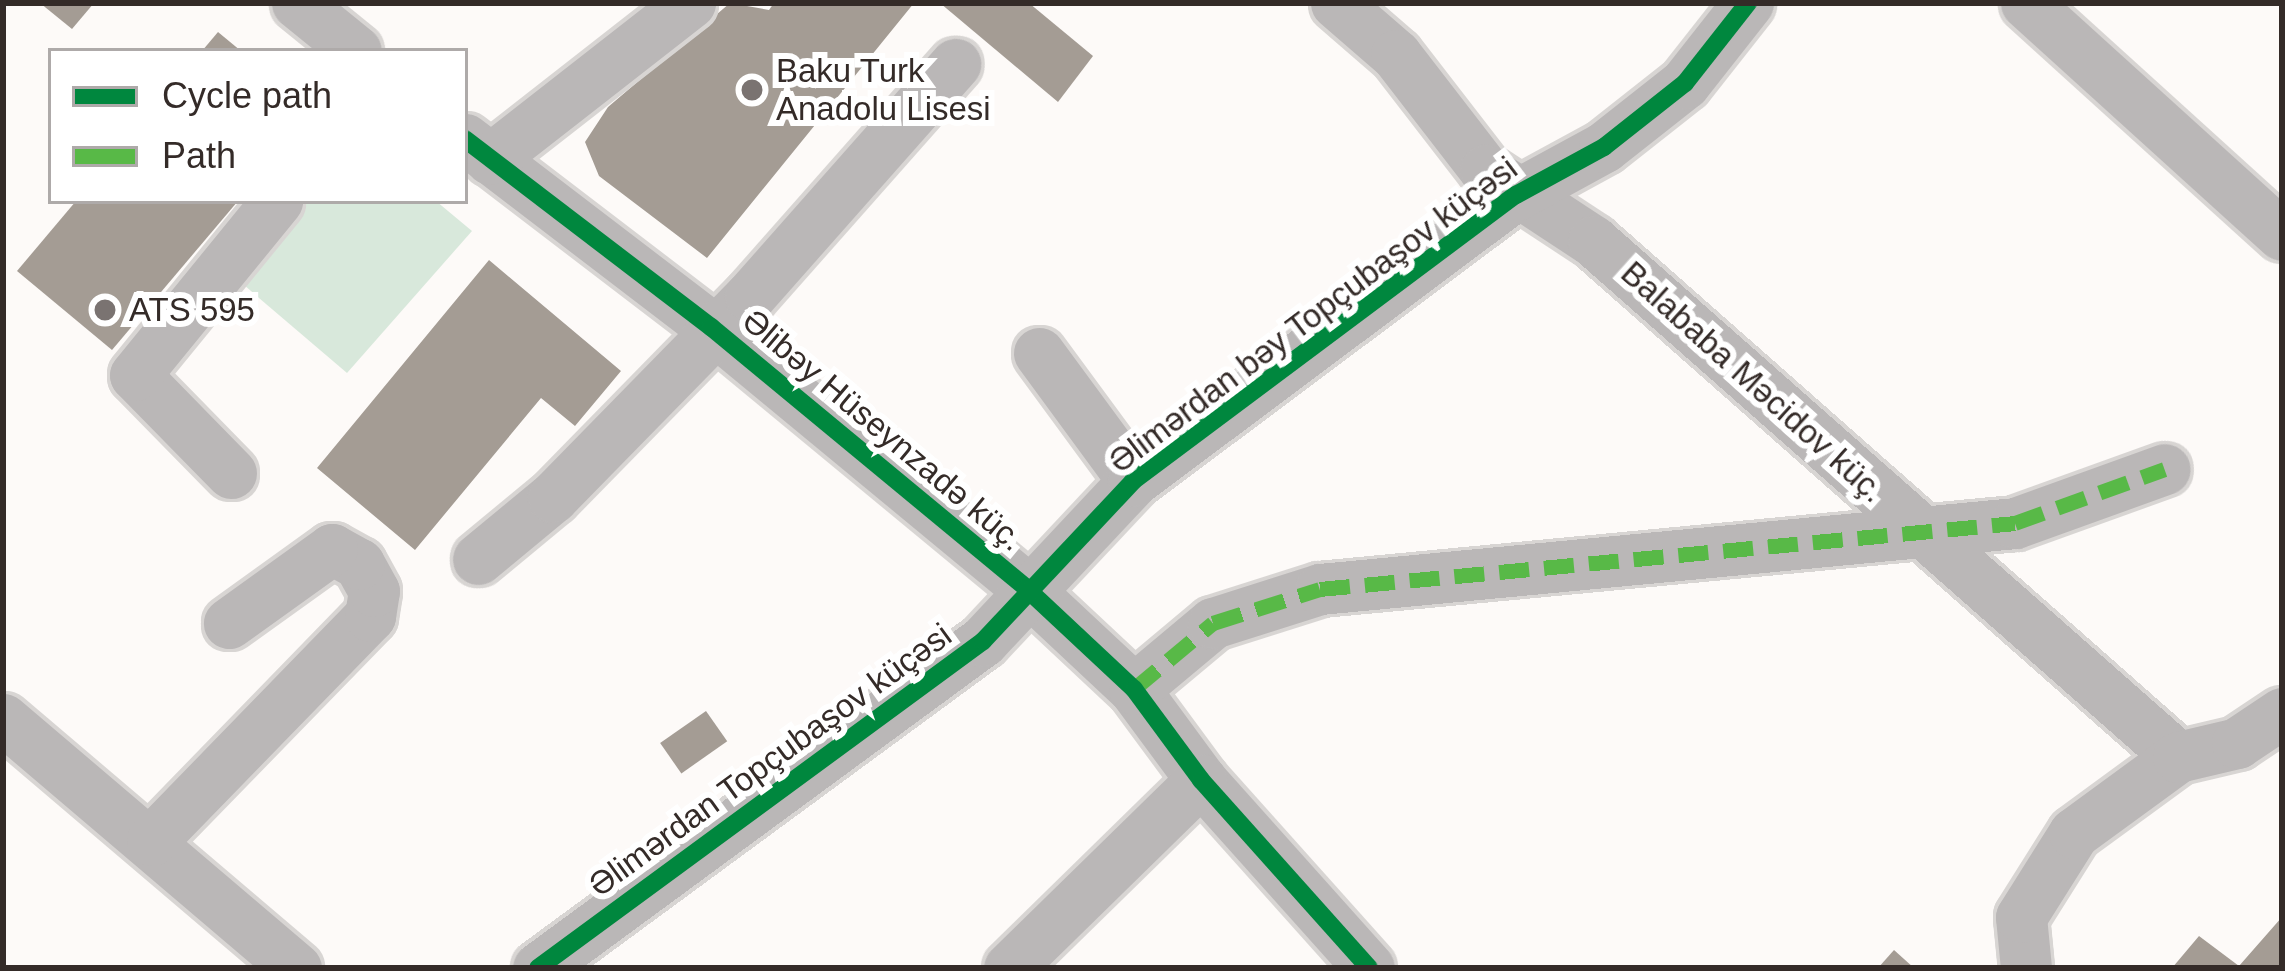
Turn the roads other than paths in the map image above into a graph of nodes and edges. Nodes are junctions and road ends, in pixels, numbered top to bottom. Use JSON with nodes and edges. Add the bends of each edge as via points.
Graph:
{"nodes":[{"id":1,"x":297,"y":3,"type":"edge"},
{"id":2,"x":690,"y":3,"type":"edge"},
{"id":3,"x":1336,"y":3,"type":"edge"},
{"id":4,"x":1748,"y":3,"type":"edge"},
{"id":5,"x":2026,"y":3,"type":"edge"},
{"id":6,"x":352,"y":48,"type":"edge"},
{"id":7,"x":955,"y":64,"type":"dead end"},
{"id":8,"x":478,"y":149,"type":"edge"},
{"id":9,"x":1516,"y":195,"type":"junction"},
{"id":10,"x":275,"y":204,"type":"edge"},
{"id":11,"x":2282,"y":235,"type":"edge"},
{"id":12,"x":711,"y":327,"type":"junction"},
{"id":13,"x":1039,"y":353,"type":"dead end"},
{"id":14,"x":2165,"y":469,"type":"dead end"},
{"id":15,"x":231,"y":473,"type":"dead end"},
{"id":16,"x":1133,"y":482,"type":"junction"},
{"id":17,"x":1919,"y":530,"type":"junction"},
{"id":18,"x":478,"y":559,"type":"dead end"},
{"id":19,"x":1026,"y":588,"type":"junction"},
{"id":20,"x":229,"y":623,"type":"dead end"},
{"id":21,"x":1134,"y":689,"type":"junction"},
{"id":22,"x":2282,"y":713,"type":"edge"},
{"id":23,"x":12,"y":742,"type":"edge"},
{"id":24,"x":2178,"y":757,"type":"junction"},
{"id":25,"x":1201,"y":780,"type":"junction"},
{"id":26,"x":152,"y":840,"type":"junction"},
{"id":27,"x":296,"y":968,"type":"edge"},
{"id":28,"x":538,"y":968,"type":"edge"},
{"id":29,"x":1009,"y":968,"type":"edge"},
{"id":30,"x":1369,"y":968,"type":"edge"},
{"id":31,"x":2026,"y":968,"type":"edge"}],
"edges":[{"from":1,"to":6,"type":"street"},
{"from":2,"to":8,"type":"street"},
{"from":3,"to":9,"type":"street","name":"Balababa Məcidov küç.","via":[[1396,56],[1463,145]]},
{"from":4,"to":9,"type":"street","name":"Əlimərdan bəy Topçubaşov küçəsi","via":[[1685,83],[1604,147]]},
{"from":5,"to":11,"type":"street"},
{"from":7,"to":12,"type":"street","via":[[750,296]]},
{"from":8,"to":12,"type":"street","name":"Əlibəy Hüseynzadə küç."},
{"from":9,"to":16,"type":"street","name":"Əlimərdan bəy Topçubaşov küçəsi"},
{"from":9,"to":17,"type":"street","name":"Balababa Məcidov küç.","via":[[1593,241]]},
{"from":10,"to":15,"type":"street","via":[[135,375]]},
{"from":12,"to":18,"type":"street","via":[[553,497]]},
{"from":12,"to":19,"type":"street","name":"Əlibəy Hüseynzadə küç."},
{"from":13,"to":16,"type":"street"},
{"from":14,"to":17,"type":"street","via":[[2015,523]]},
{"from":16,"to":19,"type":"street","name":"Əlimərdan bəy Topçubaşov küçəsi"},
{"from":17,"to":21,"type":"street","via":[[1320,589],[1213,623]]},
{"from":17,"to":24,"type":"street","name":"Balababa Məcidov küç."},
{"from":19,"to":21,"type":"street","name":"Əlibəy Hüseynzadə küç."},
{"from":19,"to":28,"type":"street","name":"Əlimərdan Topçubaşov küçəsi","via":[[983,640]]},
{"from":20,"to":26,"type":"street","via":[[332,549],[374,591],[370,616]]},
{"from":21,"to":25,"type":"street","name":"Əlibəy Hüseynzadə küç."},
{"from":22,"to":24,"type":"street","via":[[2236,743]]},
{"from":23,"to":26,"type":"street"},
{"from":24,"to":31,"type":"street","via":[[2120,792],[2041,874],[2021,916]]},
{"from":25,"to":29,"type":"street"},
{"from":25,"to":30,"type":"street","name":"Əlibəy Hüseynzadə küç."},
{"from":26,"to":27,"type":"street"}]}
